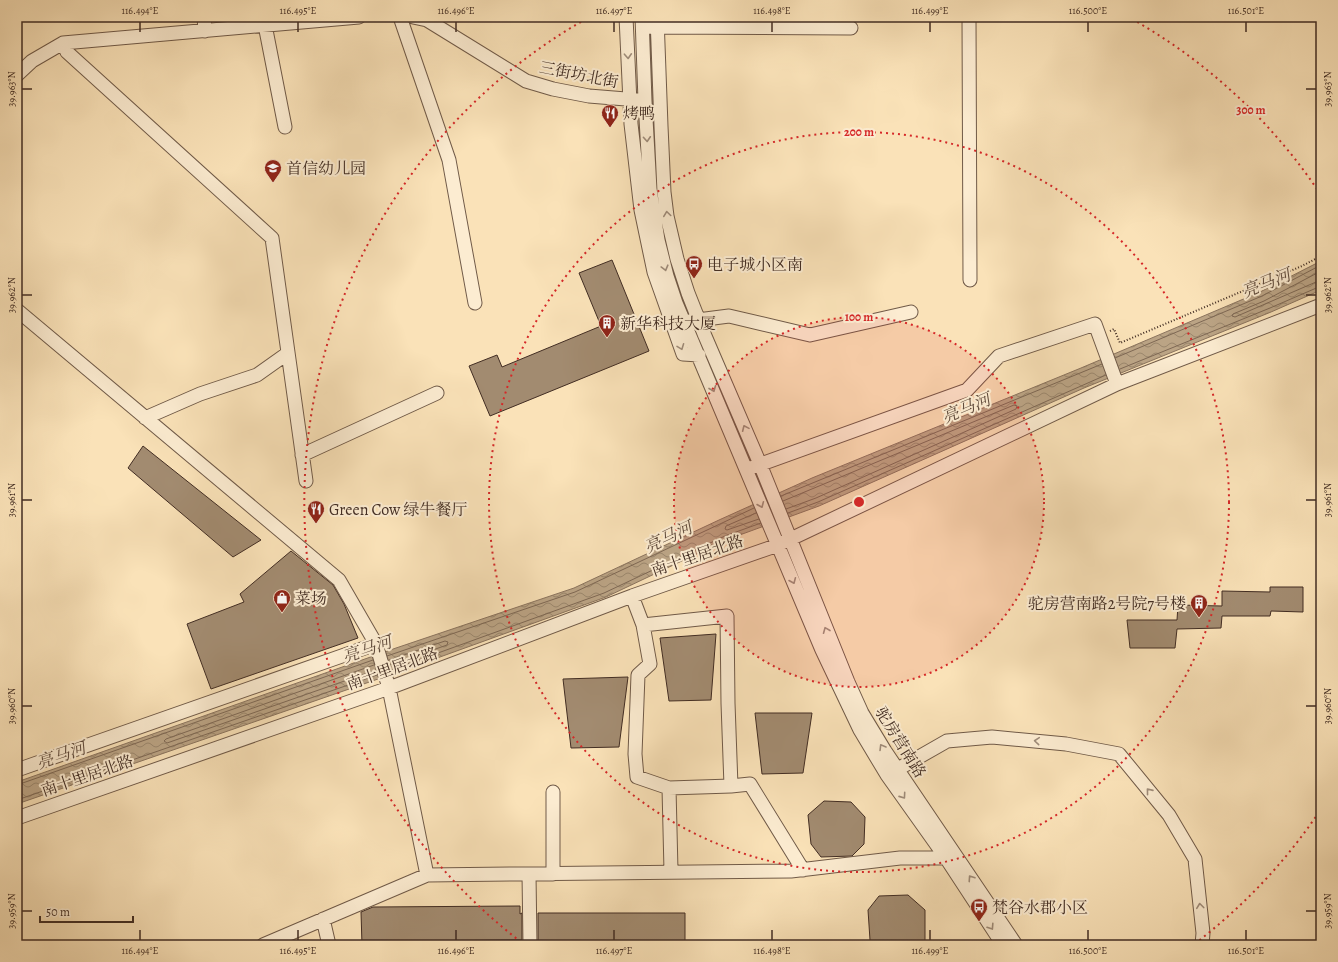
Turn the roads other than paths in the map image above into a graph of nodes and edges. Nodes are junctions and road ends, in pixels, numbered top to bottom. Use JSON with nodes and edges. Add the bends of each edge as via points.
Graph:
{"nodes":[{"id":1,"x":204,"y":17,"type":"edge"},
{"id":2,"x":359,"y":17,"type":"edge"},
{"id":3,"x":400,"y":17,"type":"edge"},
{"id":4,"x":413,"y":17,"type":"edge"},
{"id":5,"x":626,"y":17,"type":"edge"},
{"id":6,"x":969,"y":17,"type":"edge"},
{"id":7,"x":642,"y":22,"type":"edge"},
{"id":8,"x":657,"y":22,"type":"edge"},
{"id":9,"x":265,"y":25,"type":"junction"},
{"id":10,"x":851,"y":28,"type":"dead end"},
{"id":11,"x":205,"y":30,"type":"junction"},
{"id":12,"x":62,"y":43,"type":"junction"},
{"id":13,"x":17,"y":75,"type":"edge"},
{"id":14,"x":630,"y":100,"type":"junction"},
{"id":15,"x":660,"y":100,"type":"junction"},
{"id":16,"x":645,"y":101,"type":"junction"},
{"id":17,"x":285,"y":127,"type":"dead end"},
{"id":18,"x":970,"y":280,"type":"dead end"},
{"id":19,"x":475,"y":303,"type":"dead end"},
{"id":20,"x":1321,"y":305,"type":"edge"},
{"id":21,"x":17,"y":310,"type":"edge"},
{"id":22,"x":911,"y":312,"type":"dead end"},
{"id":23,"x":699,"y":320,"type":"junction"},
{"id":24,"x":685,"y":322,"type":"junction"},
{"id":25,"x":288,"y":353,"type":"junction"},
{"id":26,"x":699,"y":356,"type":"junction"},
{"id":27,"x":1117,"y":384,"type":"junction"},
{"id":28,"x":437,"y":394,"type":"dead end"},
{"id":29,"x":145,"y":418,"type":"junction"},
{"id":30,"x":302,"y":455,"type":"junction"},
{"id":31,"x":760,"y":464,"type":"junction"},
{"id":32,"x":746,"y":470,"type":"junction"},
{"id":33,"x":306,"y":481,"type":"dead end"},
{"id":34,"x":791,"y":539,"type":"junction"},
{"id":35,"x":778,"y":545,"type":"junction"},
{"id":36,"x":632,"y":596,"type":"junction"},
{"id":37,"x":643,"y":625,"type":"junction"},
{"id":38,"x":376,"y":644,"type":"junction"},
{"id":39,"x":389,"y":688,"type":"junction"},
{"id":40,"x":17,"y":770,"type":"edge"},
{"id":41,"x":892,"y":772,"type":"junction"},
{"id":42,"x":731,"y":786,"type":"junction"},
{"id":43,"x":669,"y":788,"type":"junction"},
{"id":44,"x":553,"y":792,"type":"dead end"},
{"id":45,"x":17,"y":818,"type":"edge"},
{"id":46,"x":946,"y":858,"type":"junction"},
{"id":47,"x":797,"y":870,"type":"junction"},
{"id":48,"x":671,"y":871,"type":"junction"},
{"id":49,"x":529,"y":874,"type":"junction"},
{"id":50,"x":553,"y":874,"type":"junction"},
{"id":51,"x":427,"y":875,"type":"junction"},
{"id":52,"x":323,"y":918,"type":"junction"},
{"id":53,"x":263,"y":945,"type":"edge"},
{"id":54,"x":329,"y":945,"type":"edge"},
{"id":55,"x":530,"y":945,"type":"edge"},
{"id":56,"x":1003,"y":945,"type":"edge"},
{"id":57,"x":1016,"y":945,"type":"edge"},
{"id":58,"x":1202,"y":945,"type":"edge"}],
"edges":[{"from":1,"to":11,"type":"street"},
{"from":2,"to":9,"type":"street"},
{"from":3,"to":19,"type":"street","via":[[449,160]]},
{"from":4,"to":14,"type":"street","name":"三街坊北街","via":[[427,20],[526,81],[589,96]]},
{"from":5,"to":14,"type":"street","one_way":true},
{"from":6,"to":18,"type":"street"},
{"from":7,"to":8,"type":"street"},
{"from":7,"to":16,"type":"street","name":"驼房营南路"},
{"from":8,"to":10,"type":"street"},
{"from":8,"to":15,"type":"street","name":"驼房营南路"},
{"from":9,"to":11,"type":"street"},
{"from":9,"to":17,"type":"street"},
{"from":11,"to":12,"type":"street"},
{"from":12,"to":13,"type":"street","via":[[32,61]]},
{"from":12,"to":25,"type":"street","via":[[67,52],[272,238]]},
{"from":14,"to":16,"type":"street","name":"三街坊北街"},
{"from":14,"to":26,"type":"street","one_way":true,"via":[[641,210],[654,272],[683,354]]},
{"from":15,"to":16,"type":"street","name":"三街坊北街"},
{"from":23,"to":15,"type":"street","name":"驼房营南路","one_way":true,"via":[[688,293],[667,216]]},
{"from":16,"to":24,"type":"street","name":"驼房营南路","one_way":true,"via":[[650,189],[656,232],[668,276]]},
{"from":20,"to":27,"type":"street","name":"南十里居北路"},
{"from":21,"to":29,"type":"street"},
{"from":22,"to":23,"type":"street","via":[[810,335],[728,316]]},
{"from":23,"to":24,"type":"street"},
{"from":31,"to":23,"type":"street","name":"驼房营南路","one_way":true},
{"from":24,"to":26,"type":"street","name":"驼房营南路"},
{"from":25,"to":29,"type":"street","via":[[257,375],[200,394]]},
{"from":25,"to":30,"type":"street"},
{"from":26,"to":32,"type":"street","name":"驼房营南路","one_way":true},
{"from":27,"to":31,"type":"street","via":[[1097,330],[999,356],[967,390]]},
{"from":27,"to":34,"type":"street","name":"南十里居北路"},
{"from":28,"to":30,"type":"street"},
{"from":29,"to":38,"type":"street","via":[[339,580]]},
{"from":30,"to":33,"type":"street"},
{"from":31,"to":32,"type":"street"},
{"from":31,"to":34,"type":"street","name":"驼房营南路"},
{"from":32,"to":35,"type":"street","name":"驼房营南路","one_way":true},
{"from":34,"to":35,"type":"street","name":"南十里居北路"},
{"from":41,"to":34,"type":"street","name":"驼房营南路","one_way":true,"via":[[848,682]]},
{"from":35,"to":36,"type":"street","name":"南十里居北路"},
{"from":35,"to":41,"type":"street","name":"驼房营南路","one_way":true,"via":[[860,730]]},
{"from":36,"to":37,"type":"street"},
{"from":36,"to":39,"type":"street","name":"南十里居北路"},
{"from":37,"to":42,"type":"street","via":[[727,616]]},
{"from":37,"to":43,"type":"street","via":[[650,664],[638,675],[635,754],[637,777]]},
{"from":38,"to":39,"type":"street"},
{"from":38,"to":40,"type":"street"},
{"from":39,"to":45,"type":"street","name":"南十里居北路"},
{"from":39,"to":51,"type":"street"},
{"from":41,"to":46,"type":"street","name":"驼房营南路","one_way":true},
{"from":57,"to":41,"type":"street","name":"驼房营南路","one_way":true},
{"from":58,"to":41,"type":"street","one_way":true,"via":[[1203,933],[1194,859],[1169,815],[1119,754],[1066,744],[992,737],[947,741]]},
{"from":42,"to":43,"type":"street"},
{"from":42,"to":47,"type":"street","via":[[750,784]]},
{"from":43,"to":48,"type":"street"},
{"from":44,"to":50,"type":"street"},
{"from":46,"to":47,"type":"street","via":[[900,858]]},
{"from":46,"to":56,"type":"street","name":"驼房营南路","one_way":true},
{"from":47,"to":48,"type":"street"},
{"from":48,"to":50,"type":"street"},
{"from":49,"to":50,"type":"street"},
{"from":49,"to":51,"type":"street"},
{"from":49,"to":55,"type":"street"},
{"from":51,"to":52,"type":"street"},
{"from":52,"to":53,"type":"street"},
{"from":52,"to":54,"type":"street"}]}
